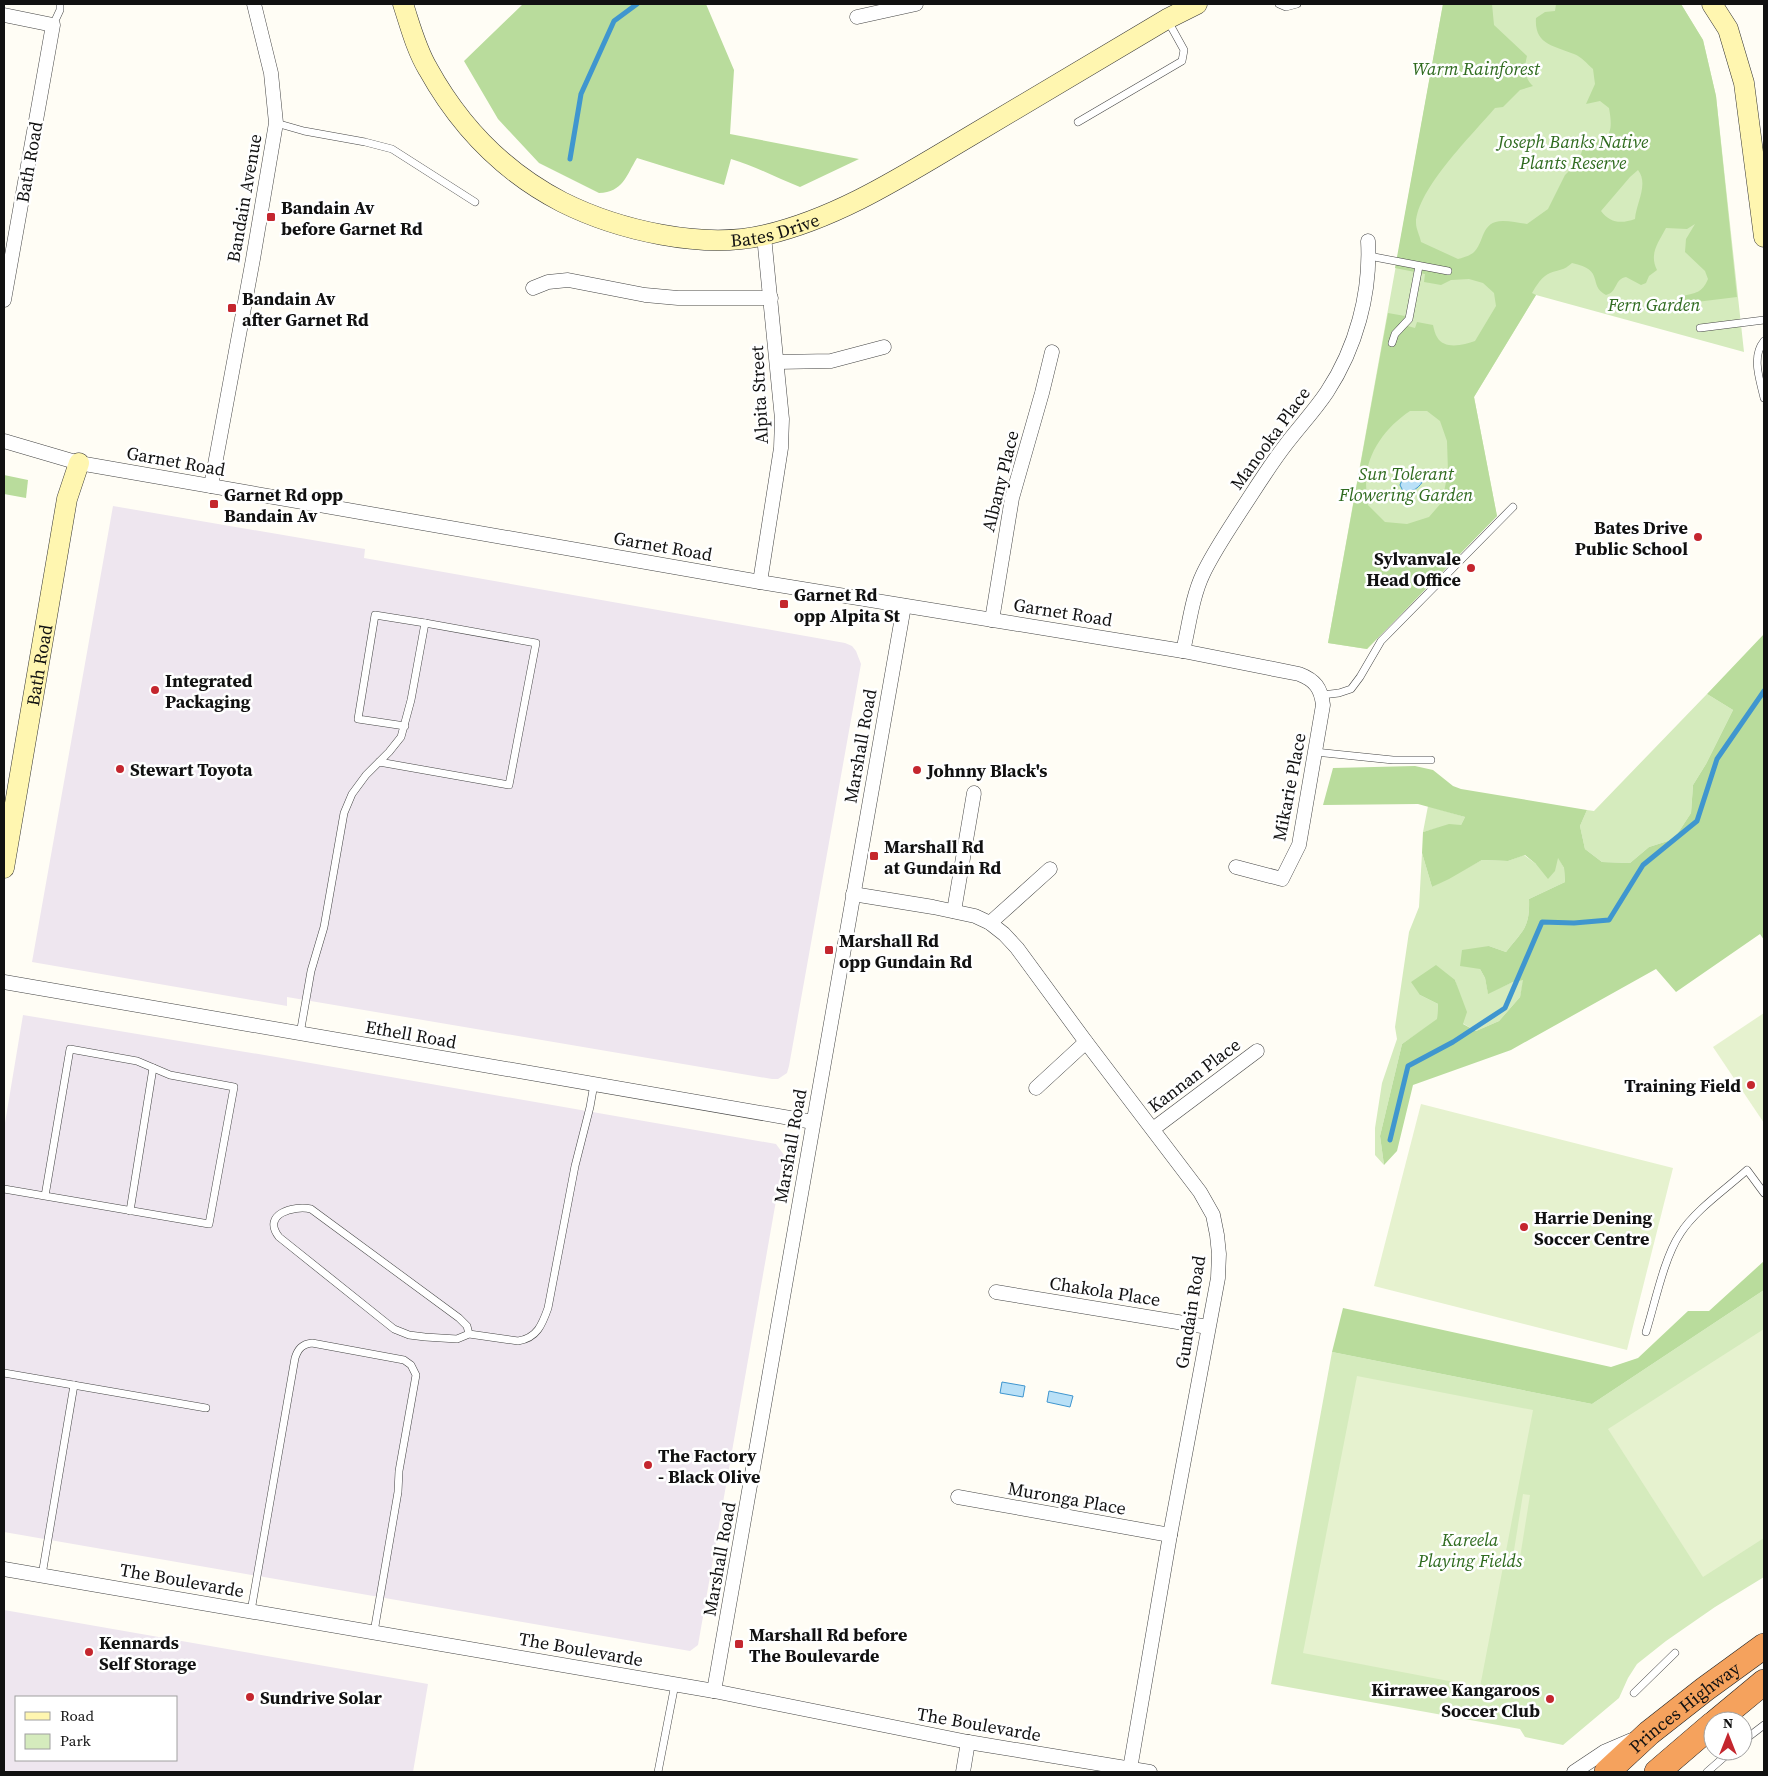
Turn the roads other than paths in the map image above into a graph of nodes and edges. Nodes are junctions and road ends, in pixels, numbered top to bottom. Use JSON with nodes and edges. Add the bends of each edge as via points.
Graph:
{"nodes":[{"id":1,"x":60,"y":4,"type":"edge"},
{"id":2,"x":254,"y":4,"type":"edge"},
{"id":3,"x":403,"y":4,"type":"edge"},
{"id":4,"x":916,"y":4,"type":"edge"},
{"id":5,"x":1278,"y":4,"type":"edge"},
{"id":6,"x":1297,"y":4,"type":"edge"},
{"id":7,"x":1712,"y":4,"type":"edge"},
{"id":8,"x":1181,"y":10,"type":"edge"},
{"id":9,"x":4,"y":15,"type":"edge"},
{"id":10,"x":857,"y":17,"type":"dead end"},
{"id":11,"x":53,"y":24,"type":"junction"},
{"id":12,"x":1078,"y":122,"type":"dead end"},
{"id":13,"x":276,"y":123,"type":"junction"},
{"id":14,"x":475,"y":202,"type":"dead end"},
{"id":15,"x":764,"y":236,"type":"junction"},
{"id":16,"x":1764,"y":236,"type":"edge"},
{"id":17,"x":1368,"y":241,"type":"dead end"},
{"id":18,"x":1369,"y":256,"type":"junction"},
{"id":19,"x":1419,"y":266,"type":"junction"},
{"id":20,"x":1448,"y":271,"type":"dead end"},
{"id":21,"x":533,"y":288,"type":"dead end"},
{"id":22,"x":771,"y":298,"type":"junction"},
{"id":23,"x":4,"y":300,"type":"edge"},
{"id":24,"x":1764,"y":320,"type":"edge"},
{"id":25,"x":1700,"y":328,"type":"dead end"},
{"id":26,"x":1764,"y":341,"type":"edge"},
{"id":27,"x":1392,"y":343,"type":"dead end"},
{"id":28,"x":884,"y":347,"type":"dead end"},
{"id":29,"x":1052,"y":352,"type":"dead end"},
{"id":30,"x":777,"y":362,"type":"junction"},
{"id":31,"x":1764,"y":398,"type":"edge"},
{"id":32,"x":4,"y":441,"type":"edge"},
{"id":33,"x":79,"y":462,"type":"junction"},
{"id":34,"x":211,"y":486,"type":"junction"},
{"id":35,"x":1513,"y":506,"type":"dead end"},
{"id":36,"x":760,"y":582,"type":"junction"},
{"id":37,"x":904,"y":606,"type":"junction"},
{"id":38,"x":992,"y":620,"type":"junction"},
{"id":39,"x":425,"y":623,"type":"junction"},
{"id":40,"x":1183,"y":651,"type":"junction"},
{"id":41,"x":1319,"y":689,"type":"junction"},
{"id":42,"x":405,"y":726,"type":"junction"},
{"id":43,"x":1315,"y":752,"type":"junction"},
{"id":44,"x":1431,"y":760,"type":"dead end"},
{"id":45,"x":379,"y":762,"type":"junction"},
{"id":46,"x":974,"y":793,"type":"dead end"},
{"id":47,"x":1236,"y":866,"type":"dead end"},
{"id":48,"x":4,"y":868,"type":"edge"},
{"id":49,"x":1050,"y":869,"type":"dead end"},
{"id":50,"x":853,"y":894,"type":"junction"},
{"id":51,"x":954,"y":911,"type":"junction"},
{"id":52,"x":990,"y":923,"type":"junction"},
{"id":53,"x":4,"y":982,"type":"edge"},
{"id":54,"x":300,"y":1034,"type":"junction"},
{"id":55,"x":1086,"y":1042,"type":"junction"},
{"id":56,"x":1257,"y":1051,"type":"dead end"},
{"id":57,"x":153,"y":1068,"type":"junction"},
{"id":58,"x":594,"y":1084,"type":"junction"},
{"id":59,"x":1036,"y":1088,"type":"dead end"},
{"id":60,"x":813,"y":1122,"type":"junction"},
{"id":61,"x":1153,"y":1129,"type":"junction"},
{"id":62,"x":4,"y":1189,"type":"edge"},
{"id":63,"x":1764,"y":1193,"type":"edge"},
{"id":64,"x":45,"y":1196,"type":"junction"},
{"id":65,"x":130,"y":1211,"type":"junction"},
{"id":66,"x":996,"y":1292,"type":"dead end"},
{"id":67,"x":1208,"y":1327,"type":"junction"},
{"id":68,"x":1646,"y":1332,"type":"dead end"},
{"id":69,"x":469,"y":1334,"type":"junction"},
{"id":70,"x":4,"y":1373,"type":"edge"},
{"id":71,"x":74,"y":1385,"type":"junction"},
{"id":72,"x":206,"y":1408,"type":"dead end"},
{"id":73,"x":958,"y":1497,"type":"dead end"},
{"id":74,"x":1170,"y":1535,"type":"junction"},
{"id":75,"x":4,"y":1569,"type":"edge"},
{"id":76,"x":42,"y":1575,"type":"junction"},
{"id":77,"x":251,"y":1611,"type":"junction"},
{"id":78,"x":374,"y":1632,"type":"junction"},
{"id":79,"x":1764,"y":1646,"type":"edge"},
{"id":80,"x":1675,"y":1652,"type":"dead end"},
{"id":81,"x":1764,"y":1682,"type":"edge"},
{"id":82,"x":676,"y":1684,"type":"junction"},
{"id":83,"x":714,"y":1691,"type":"junction"},
{"id":84,"x":1634,"y":1693,"type":"dead end"},
{"id":85,"x":1729,"y":1711,"type":"edge"},
{"id":86,"x":1764,"y":1725,"type":"edge"},
{"id":87,"x":1703,"y":1733,"type":"edge"},
{"id":88,"x":1753,"y":1733,"type":"edge"},
{"id":89,"x":1648,"y":1734,"type":"junction"},
{"id":90,"x":1703,"y":1736,"type":"edge"},
{"id":91,"x":968,"y":1742,"type":"junction"},
{"id":92,"x":1720,"y":1761,"type":"edge"},
{"id":93,"x":1130,"y":1769,"type":"junction"},
{"id":94,"x":658,"y":1772,"type":"edge"},
{"id":95,"x":963,"y":1772,"type":"edge"},
{"id":96,"x":1150,"y":1772,"type":"edge"},
{"id":97,"x":1574,"y":1772,"type":"edge"},
{"id":98,"x":1607,"y":1772,"type":"edge"},
{"id":99,"x":1657,"y":1772,"type":"edge"},
{"id":100,"x":1676,"y":1772,"type":"edge"},
{"id":101,"x":1707,"y":1772,"type":"edge"}],
"edges":[{"from":1,"to":11,"type":"lane"},
{"from":2,"to":13,"type":"street","name":"Bandain Avenue","via":[[271,73]]},
{"from":3,"to":15,"type":"main road","name":"Bates Drive","via":[[426,67],[448,102],[477,138],[531,184],[574,208],[647,232],[719,241]]},
{"from":4,"to":10,"type":"street"},
{"from":5,"to":6,"type":"lane","via":[[1286,7]]},
{"from":7,"to":16,"type":"main road","via":[[1728,29],[1744,83]]},
{"from":8,"to":12,"type":"lane","via":[[1182,61]]},
{"from":8,"to":15,"type":"main road","name":"Bates Drive","via":[[848,206]]},
{"from":9,"to":11,"type":"street"},
{"from":11,"to":23,"type":"street","name":"Bath Road"},
{"from":13,"to":14,"type":"lane","name":"Bandain Avenue","via":[[392,150]]},
{"from":13,"to":34,"type":"street","name":"Bandain Avenue"},
{"from":15,"to":22,"type":"street","name":"Alpita Street"},
{"from":17,"to":18,"type":"street","name":"Manooka Place"},
{"from":18,"to":19,"type":"lane"},
{"from":18,"to":40,"type":"street","name":"Manooka Place","via":[[1368,282],[1357,329],[1345,361],[1326,394],[1261,479],[1211,558],[1196,594]]},
{"from":19,"to":20,"type":"lane"},
{"from":19,"to":27,"type":"lane","via":[[1409,319],[1395,334]]},
{"from":21,"to":22,"type":"street","via":[[548,282],[568,280],[678,298]]},
{"from":22,"to":30,"type":"street","name":"Alpita Street"},
{"from":24,"to":25,"type":"lane"},
{"from":26,"to":31,"type":"lane","via":[[1758,351],[1757,368]]},
{"from":28,"to":30,"type":"street","via":[[831,361]]},
{"from":29,"to":38,"type":"street","name":"Albany Place","via":[[1018,471]]},
{"from":30,"to":36,"type":"street","name":"Alpita Street","via":[[782,432]]},
{"from":32,"to":33,"type":"street","name":"Garnet Road"},
{"from":33,"to":34,"type":"street","name":"Garnet Road"},
{"from":33,"to":48,"type":"main road","name":"Bath Road","via":[[67,500]]},
{"from":34,"to":36,"type":"street","name":"Garnet Road"},
{"from":35,"to":41,"type":"lane","via":[[1381,640],[1360,678],[1350,688],[1339,693]]},
{"from":36,"to":37,"type":"street","name":"Garnet Road"},
{"from":37,"to":38,"type":"street","name":"Garnet Road"},
{"from":37,"to":50,"type":"street","name":"Marshall Road"},
{"from":38,"to":40,"type":"street","name":"Garnet Road"},
{"from":39,"to":42,"type":"lane"},
{"from":39,"to":42,"type":"lane","via":[[375,615],[358,719]]},
{"from":39,"to":45,"type":"lane","via":[[536,643],[509,785]]},
{"from":40,"to":41,"type":"street","name":"Garnet Road","via":[[1299,674],[1310,678]]},
{"from":41,"to":43,"type":"street","name":"Mikarie Place","via":[[1322,716]]},
{"from":42,"to":45,"type":"lane","via":[[394,747]]},
{"from":43,"to":44,"type":"lane","via":[[1393,760]]},
{"from":43,"to":47,"type":"street","name":"Mikarie Place","via":[[1298,845],[1282,879]]},
{"from":45,"to":54,"type":"lane","via":[[359,783],[344,813],[324,927]]},
{"from":46,"to":51,"type":"street"},
{"from":49,"to":52,"type":"street"},
{"from":50,"to":51,"type":"street","name":"Gundain Road"},
{"from":50,"to":60,"type":"street","name":"Marshall Road"},
{"from":51,"to":52,"type":"street","name":"Gundain Road"},
{"from":52,"to":55,"type":"street","name":"Gundain Road","via":[[1017,948]]},
{"from":53,"to":54,"type":"street","name":"Ethell Road"},
{"from":54,"to":58,"type":"street","name":"Ethell Road"},
{"from":55,"to":59,"type":"street"},
{"from":55,"to":61,"type":"street","name":"Gundain Road"},
{"from":56,"to":61,"type":"street","name":"Kannan Place"},
{"from":57,"to":64,"type":"lane","via":[[137,1061],[70,1049]]},
{"from":57,"to":65,"type":"lane"},
{"from":57,"to":65,"type":"lane","via":[[170,1075],[234,1086],[209,1224]]},
{"from":58,"to":60,"type":"street","name":"Ethell Road"},
{"from":58,"to":69,"type":"lane","via":[[574,1166],[544,1321],[527,1340]]},
{"from":60,"to":83,"type":"street","name":"Marshall Road"},
{"from":61,"to":67,"type":"street","name":"Gundain Road","via":[[1213,1215],[1219,1254],[1218,1278]]},
{"from":62,"to":64,"type":"lane"},
{"from":63,"to":68,"type":"lane","via":[[1747,1170],[1681,1232],[1670,1254]]},
{"from":64,"to":65,"type":"lane"},
{"from":66,"to":67,"type":"street","name":"Chakola Place"},
{"from":67,"to":74,"type":"street","name":"Gundain Road"},
{"from":69,"to":69,"type":"lane","via":[[467,1326],[459,1318],[312,1209],[294,1208],[277,1216],[274,1230],[279,1237],[394,1329],[409,1335],[449,1339]]},
{"from":70,"to":71,"type":"lane"},
{"from":71,"to":72,"type":"lane"},
{"from":71,"to":76,"type":"lane"},
{"from":73,"to":74,"type":"street","name":"Muronga Place"},
{"from":74,"to":93,"type":"street","name":"Gundain Road"},
{"from":75,"to":76,"type":"street","name":"The Boulevarde"},
{"from":76,"to":77,"type":"street","name":"The Boulevarde"},
{"from":77,"to":78,"type":"street","name":"The Boulevarde"},
{"from":77,"to":78,"type":"lane","via":[[295,1358],[300,1347],[312,1343],[404,1360],[416,1375]]},
{"from":78,"to":82,"type":"street","name":"The Boulevarde"},
{"from":79,"to":89,"type":"highway","name":"Princes Highway"},
{"from":80,"to":84,"type":"lane"},
{"from":81,"to":85,"type":"highway","name":"Princes Highway"},
{"from":82,"to":83,"type":"street","name":"The Boulevarde"},
{"from":82,"to":94,"type":"lane"},
{"from":83,"to":91,"type":"street","name":"The Boulevarde"},
{"from":86,"to":88,"type":"lane"},
{"from":87,"to":99,"type":"highway","name":"Princes Highway"},
{"from":89,"to":97,"type":"street","via":[[1604,1752]]},
{"from":89,"to":98,"type":"highway","name":"Princes Highway"},
{"from":90,"to":100,"type":"main road"},
{"from":91,"to":93,"type":"street","name":"The Boulevarde"},
{"from":91,"to":95,"type":"street"},
{"from":92,"to":101,"type":"lane"},
{"from":93,"to":96,"type":"street","name":"The Boulevarde"}]}
